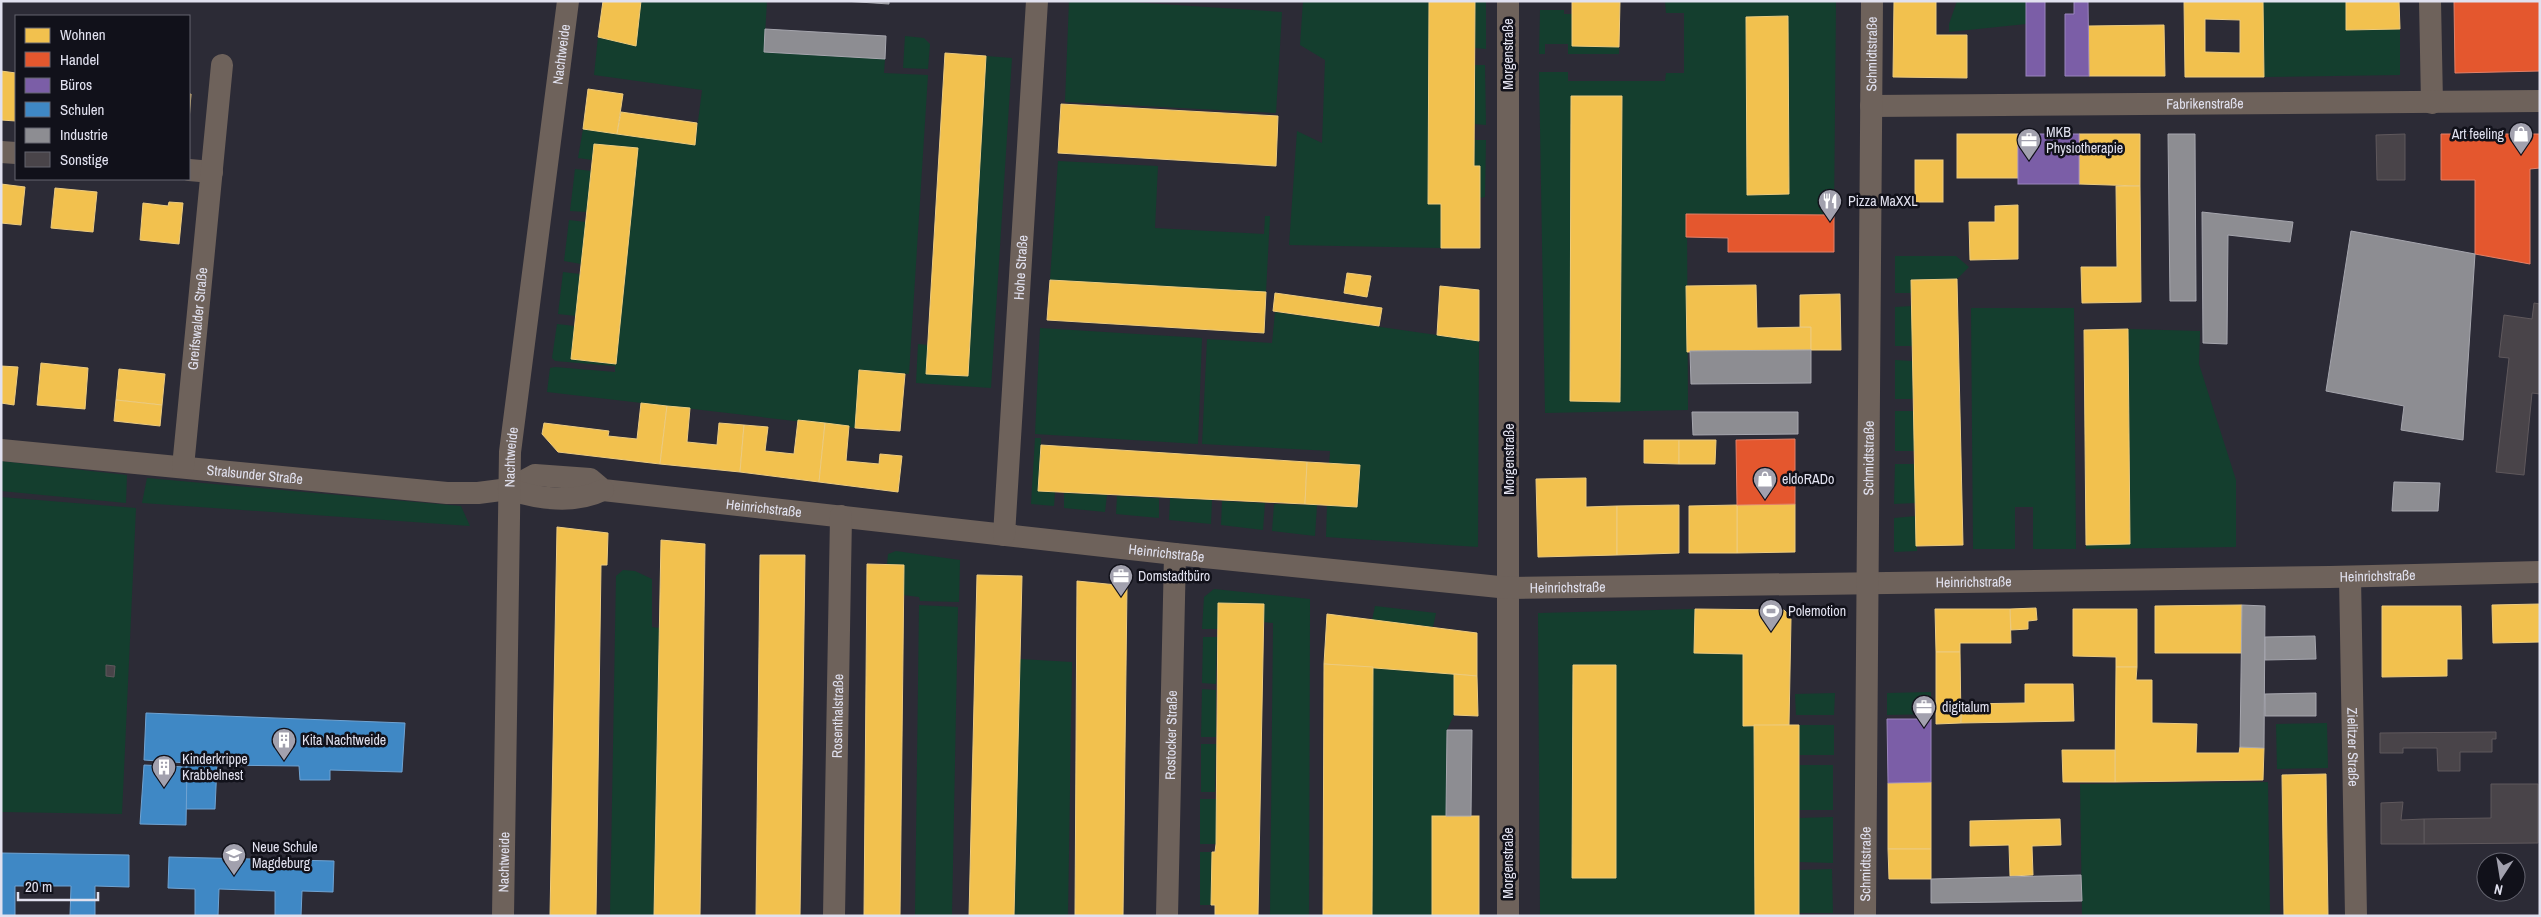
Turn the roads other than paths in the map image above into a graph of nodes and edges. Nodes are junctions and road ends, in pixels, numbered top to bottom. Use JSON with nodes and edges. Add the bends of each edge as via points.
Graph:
{"nodes":[{"id":1,"x":568,"y":1,"type":"edge"},
{"id":2,"x":1037,"y":1,"type":"edge"},
{"id":3,"x":1508,"y":1,"type":"edge"},
{"id":4,"x":1872,"y":1,"type":"edge"},
{"id":5,"x":2430,"y":1,"type":"edge"},
{"id":6,"x":222,"y":66,"type":"dead end"},
{"id":7,"x":2540,"y":101,"type":"edge"},
{"id":8,"x":2432,"y":103,"type":"junction"},
{"id":9,"x":1871,"y":106,"type":"junction"},
{"id":10,"x":1,"y":152,"type":"edge"},
{"id":11,"x":15,"y":153,"type":"edge"},
{"id":12,"x":190,"y":170,"type":"edge"},
{"id":13,"x":212,"y":172,"type":"junction"},
{"id":14,"x":1,"y":450,"type":"edge"},
{"id":15,"x":183,"y":467,"type":"junction"},
{"id":16,"x":509,"y":490,"type":"junction"},
{"id":17,"x":841,"y":516,"type":"junction"},
{"id":18,"x":1004,"y":534,"type":"junction"},
{"id":19,"x":1175,"y":554,"type":"junction"},
{"id":20,"x":2540,"y":572,"type":"edge"},
{"id":21,"x":2350,"y":577,"type":"junction"},
{"id":22,"x":1867,"y":584,"type":"junction"},
{"id":23,"x":1509,"y":588,"type":"junction"},
{"id":24,"x":503,"y":916,"type":"edge"},
{"id":25,"x":834,"y":916,"type":"edge"},
{"id":26,"x":1167,"y":916,"type":"edge"},
{"id":27,"x":1508,"y":916,"type":"edge"},
{"id":28,"x":1865,"y":916,"type":"edge"},
{"id":29,"x":2356,"y":916,"type":"edge"}],
"edges":[{"from":1,"to":16,"type":"street","name":"Nachtweide","via":[[515,401]]},
{"from":2,"to":18,"type":"street","name":"Hohe Straße"},
{"from":3,"to":23,"type":"street","name":"Morgenstraße"},
{"from":4,"to":9,"type":"street","name":"Schmidtstraße"},
{"from":5,"to":8,"type":"street"},
{"from":6,"to":13,"type":"street","name":"Greifswalder Straße"},
{"from":7,"to":8,"type":"street","name":"Fabrikenstraße"},
{"from":8,"to":9,"type":"street","name":"Fabrikenstraße"},
{"from":9,"to":22,"type":"street","name":"Schmidtstraße"},
{"from":10,"to":11,"type":"street"},
{"from":12,"to":13,"type":"street"},
{"from":13,"to":15,"type":"street","name":"Greifswalder Straße"},
{"from":14,"to":15,"type":"street","name":"Stralsunder Straße"},
{"from":15,"to":16,"type":"street","name":"Stralsunder Straße","via":[[447,492]]},
{"from":16,"to":17,"type":"street","name":"Heinrichstraße","via":[[535,475],[546,475],[590,479],[603,490]]},
{"from":16,"to":24,"type":"street","name":"Nachtweide"},
{"from":17,"to":18,"type":"street","name":"Heinrichstraße"},
{"from":17,"to":25,"type":"street","name":"Rosenthalstraße"},
{"from":18,"to":19,"type":"street","name":"Heinrichstraße"},
{"from":19,"to":23,"type":"street","name":"Heinrichstraße"},
{"from":19,"to":26,"type":"street","name":"Rostocker Straße"},
{"from":20,"to":21,"type":"street","name":"Heinrichstraße"},
{"from":21,"to":22,"type":"street","name":"Heinrichstraße"},
{"from":21,"to":29,"type":"street","name":"Zielitzer Straße"},
{"from":22,"to":23,"type":"street","name":"Heinrichstraße"},
{"from":22,"to":28,"type":"street","name":"Schmidtstraße"},
{"from":23,"to":27,"type":"street","name":"Morgenstraße"}]}
